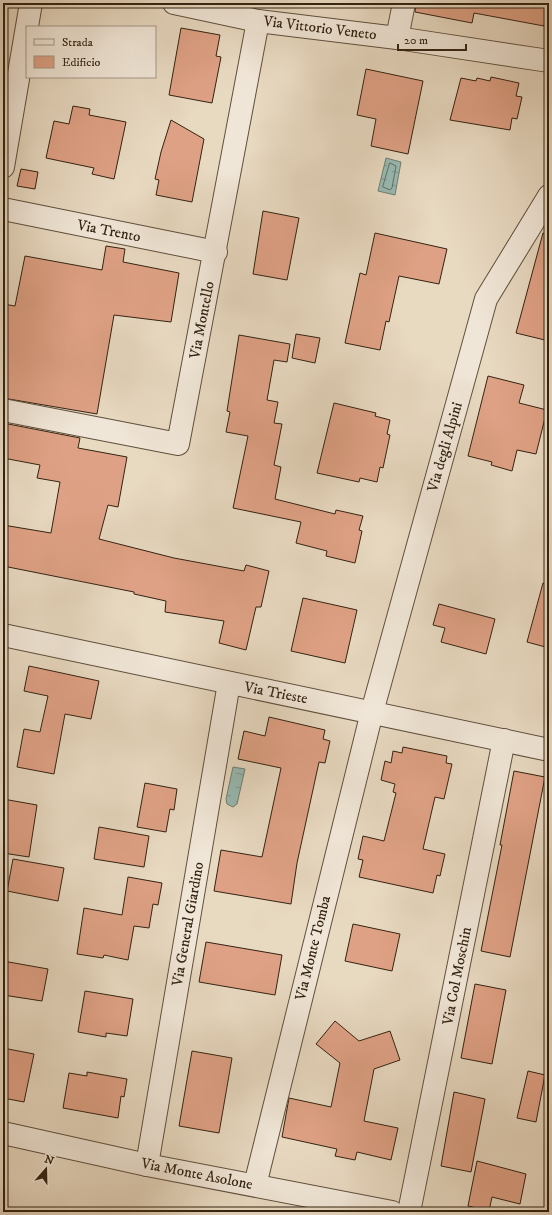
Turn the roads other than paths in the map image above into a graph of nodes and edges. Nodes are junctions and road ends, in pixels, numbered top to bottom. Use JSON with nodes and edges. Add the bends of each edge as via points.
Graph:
{"nodes":[{"id":1,"x":31,"y":3,"type":"edge"},
{"id":2,"x":174,"y":3,"type":"edge"},
{"id":3,"x":404,"y":3,"type":"edge"},
{"id":4,"x":226,"y":8,"type":"edge"},
{"id":5,"x":258,"y":20,"type":"junction"},
{"id":6,"x":27,"y":26,"type":"edge"},
{"id":7,"x":26,"y":32,"type":"edge"},
{"id":8,"x":397,"y":38,"type":"junction"},
{"id":9,"x":549,"y":61,"type":"edge"},
{"id":10,"x":3,"y":167,"type":"edge"},
{"id":11,"x":549,"y":196,"type":"edge"},
{"id":12,"x":3,"y":210,"type":"edge"},
{"id":13,"x":216,"y":252,"type":"junction"},
{"id":14,"x":3,"y":410,"type":"edge"},
{"id":15,"x":4,"y":638,"type":"edge"},
{"id":16,"x":229,"y":683,"type":"junction"},
{"id":17,"x":372,"y":712,"type":"junction"},
{"id":18,"x":504,"y":740,"type":"junction"},
{"id":19,"x":549,"y":750,"type":"edge"},
{"id":20,"x":3,"y":1134,"type":"edge"},
{"id":21,"x":147,"y":1165,"type":"junction"},
{"id":22,"x":255,"y":1185,"type":"junction"},
{"id":23,"x":392,"y":1212,"type":"edge"},
{"id":24,"x":409,"y":1212,"type":"edge"}],
"edges":[{"from":1,"to":6,"type":"street"},
{"from":2,"to":4,"type":"street","name":"Via Vittorio Veneto"},
{"from":3,"to":8,"type":"street","name":"Via Vittorio Veneto"},
{"from":4,"to":5,"type":"street","name":"Via Vittorio Veneto"},
{"from":5,"to":8,"type":"street","name":"Via Vittorio Veneto"},
{"from":5,"to":13,"type":"street","name":"Via Montello"},
{"from":7,"to":10,"type":"street"},
{"from":8,"to":9,"type":"street","name":"Via Vittorio Veneto"},
{"from":11,"to":17,"type":"street","name":"Via degli Alpini","via":[[486,299]]},
{"from":12,"to":13,"type":"street","name":"Via Trento"},
{"from":13,"to":14,"type":"street","name":"Via Montello","via":[[178,444]]},
{"from":15,"to":16,"type":"street","name":"Via Trieste"},
{"from":16,"to":17,"type":"street","name":"Via Trieste"},
{"from":16,"to":21,"type":"street","name":"Via General Giardino"},
{"from":17,"to":18,"type":"street","name":"Via Trieste"},
{"from":17,"to":22,"type":"street","name":"Via Monte Tomba"},
{"from":18,"to":19,"type":"street","name":"Via Trieste"},
{"from":18,"to":24,"type":"street","name":"Via Col Moschin"},
{"from":20,"to":21,"type":"street","name":"Via Monte Asolone"},
{"from":21,"to":22,"type":"street","name":"Via Monte Asolone"},
{"from":22,"to":23,"type":"street","name":"Via Monte Asolone"}]}
